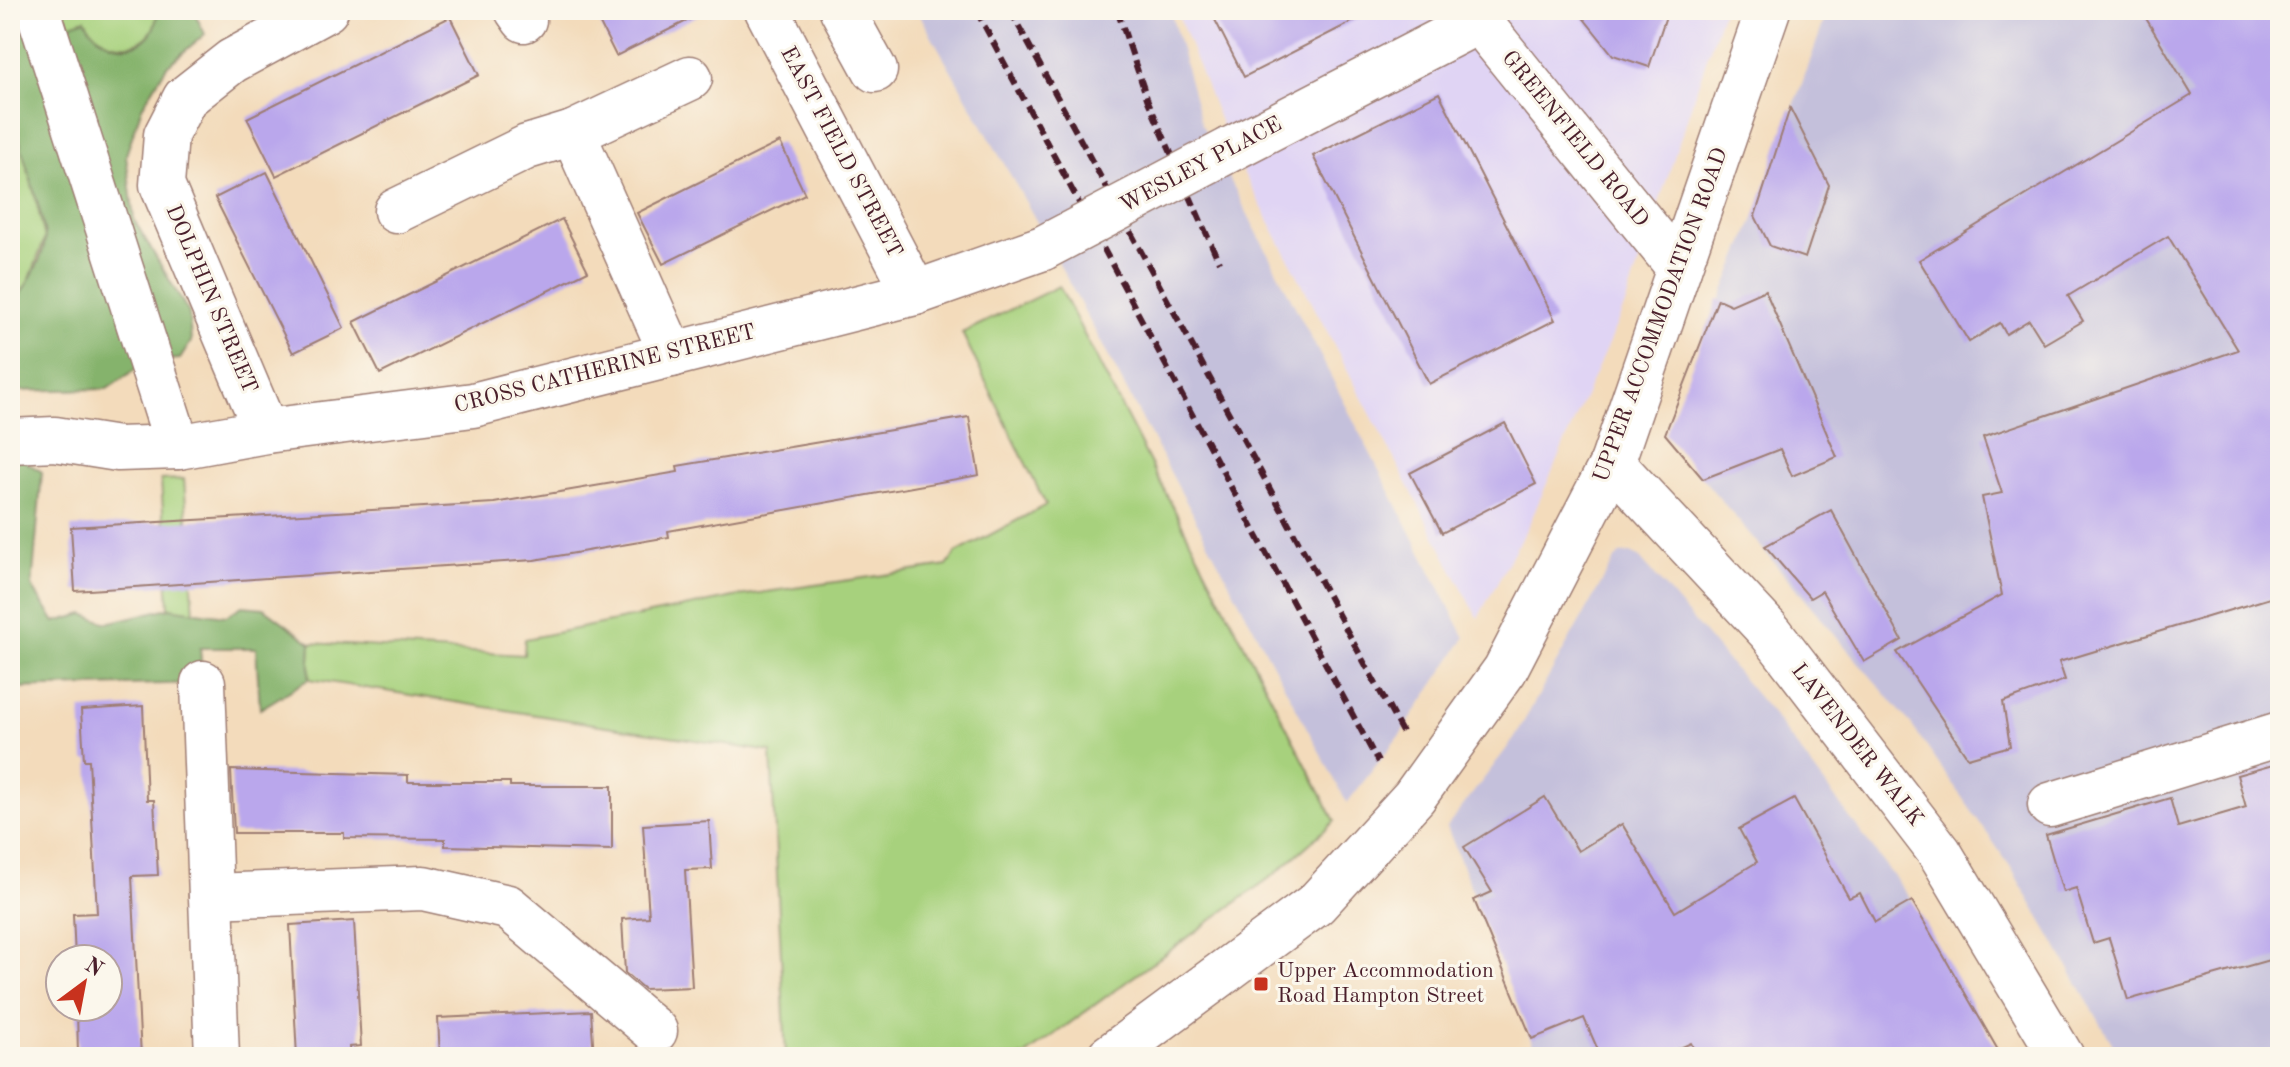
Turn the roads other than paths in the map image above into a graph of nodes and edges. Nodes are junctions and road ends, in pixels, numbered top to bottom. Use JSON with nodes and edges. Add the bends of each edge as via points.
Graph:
{"nodes":[{"id":1,"x":38,"y":10,"type":"edge"},
{"id":2,"x":326,"y":10,"type":"edge"},
{"id":3,"x":767,"y":10,"type":"edge"},
{"id":4,"x":842,"y":10,"type":"edge"},
{"id":5,"x":1768,"y":10,"type":"edge"},
{"id":6,"x":1475,"y":16,"type":"edge"},
{"id":7,"x":875,"y":70,"type":"dead end"},
{"id":8,"x":690,"y":78,"type":"dead end"},
{"id":9,"x":573,"y":133,"type":"junction"},
{"id":10,"x":396,"y":211,"type":"dead end"},
{"id":11,"x":1679,"y":268,"type":"junction"},
{"id":12,"x":915,"y":293,"type":"junction"},
{"id":13,"x":672,"y":355,"type":"junction"},
{"id":14,"x":266,"y":431,"type":"junction"},
{"id":15,"x":10,"y":441,"type":"edge"},
{"id":16,"x":178,"y":447,"type":"junction"},
{"id":17,"x":1612,"y":463,"type":"junction"},
{"id":18,"x":203,"y":683,"type":"dead end"},
{"id":19,"x":2280,"y":734,"type":"edge"},
{"id":20,"x":2050,"y":805,"type":"dead end"},
{"id":21,"x":211,"y":896,"type":"junction"},
{"id":22,"x":655,"y":1031,"type":"dead end"},
{"id":23,"x":2058,"y":1056,"type":"edge"},
{"id":24,"x":217,"y":1057,"type":"edge"},
{"id":25,"x":1109,"y":1057,"type":"edge"}],
"edges":[{"from":1,"to":16,"type":"street"},
{"from":2,"to":14,"type":"street","name":"DOLPHIN STREET","via":[[232,61],[185,98],[166,135],[162,185]]},
{"from":3,"to":12,"type":"street","name":"EAST FIELD STREET"},
{"from":4,"to":7,"type":"street"},
{"from":5,"to":11,"type":"street","name":"UPPER ACCOMMODATION ROAD"},
{"from":6,"to":11,"type":"street","name":"GREENFIELD ROAD"},
{"from":6,"to":12,"type":"street","name":"WESLEY PLACE","bridge":true,"via":[[1043,248]]},
{"from":8,"to":9,"type":"street"},
{"from":9,"to":10,"type":"street","via":[[527,147]]},
{"from":9,"to":13,"type":"street"},
{"from":11,"to":17,"type":"street","name":"UPPER ACCOMMODATION ROAD"},
{"from":12,"to":13,"type":"street","name":"CROSS CATHERINE STREET"},
{"from":13,"to":14,"type":"street","name":"CROSS CATHERINE STREET","via":[[473,405]]},
{"from":14,"to":16,"type":"street","name":"CROSS CATHERINE STREET"},
{"from":15,"to":16,"type":"street","name":"CROSS CATHERINE STREET","via":[[55,439],[118,449]]},
{"from":17,"to":23,"type":"street","name":"LAVENDER WALK","via":[[1771,633],[1940,853]]},
{"from":17,"to":25,"type":"street","name":"UPPER ACCOMMODATION ROAD","via":[[1505,670],[1414,797],[1316,904]]},
{"from":18,"to":21,"type":"street"},
{"from":19,"to":20,"type":"street"},
{"from":21,"to":22,"type":"street","via":[[423,888],[508,907]]},
{"from":21,"to":24,"type":"street"}]}
